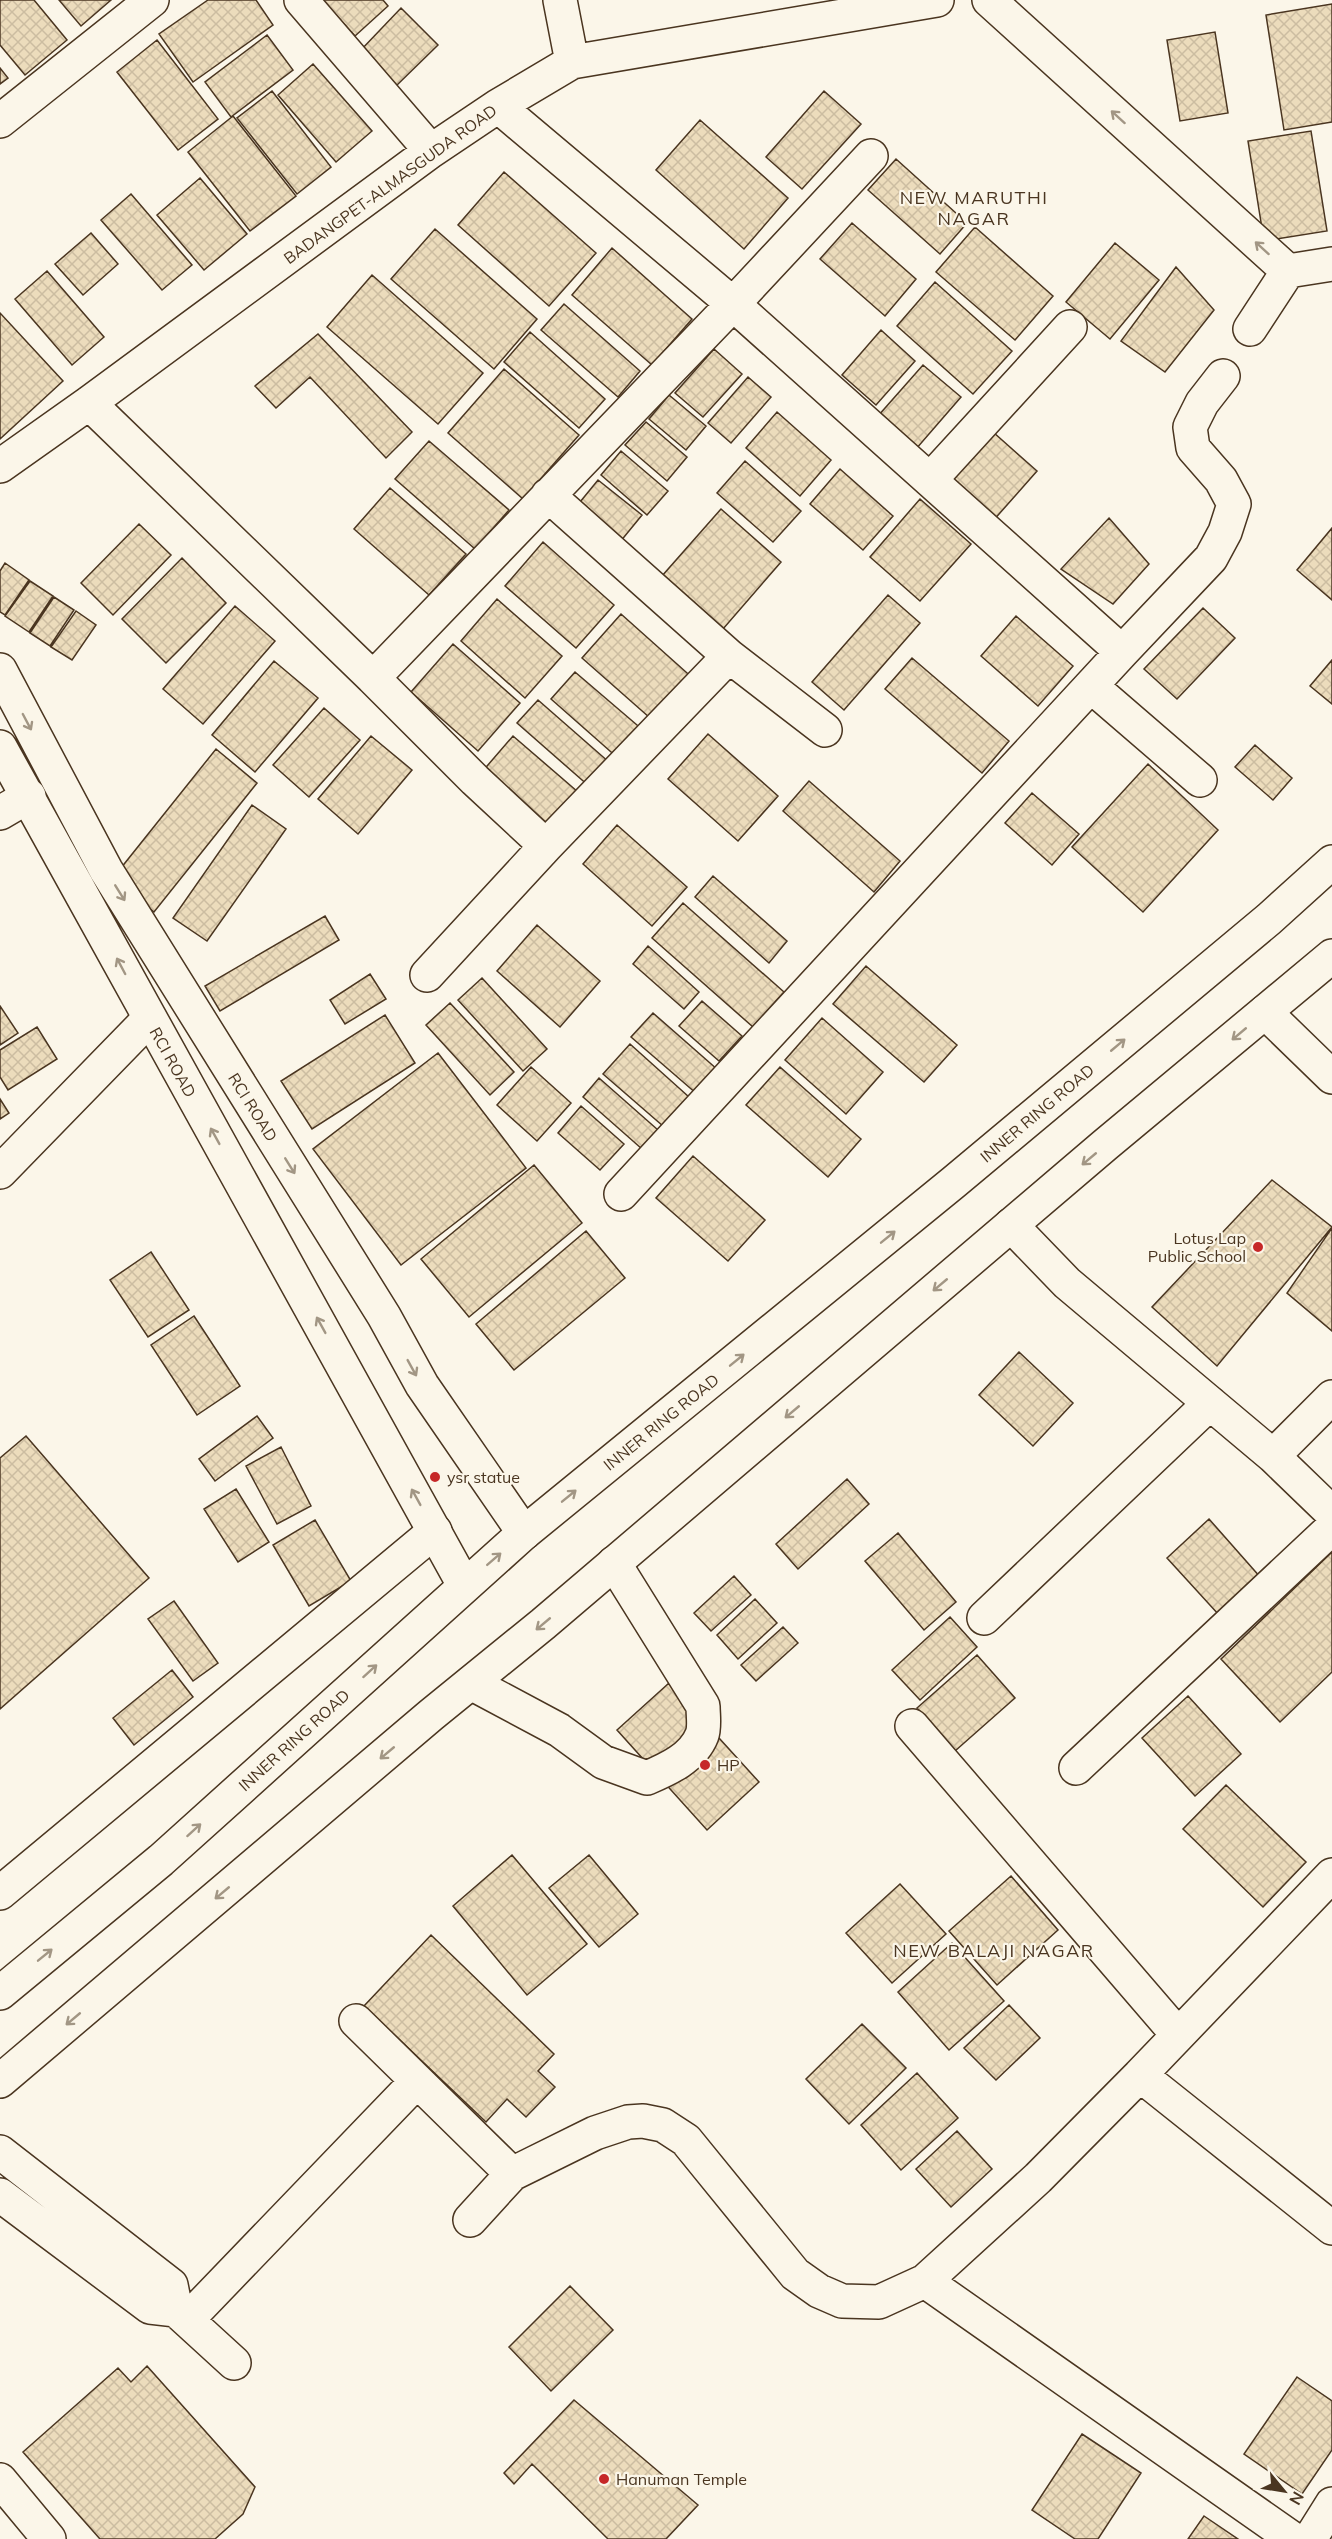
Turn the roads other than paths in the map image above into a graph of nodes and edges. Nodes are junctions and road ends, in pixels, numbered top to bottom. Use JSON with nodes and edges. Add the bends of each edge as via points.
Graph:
{"nodes":[{"id":1,"x":152,"y":0,"type":"edge"},
{"id":2,"x":301,"y":0,"type":"edge"},
{"id":3,"x":560,"y":0,"type":"edge"},
{"id":4,"x":937,"y":0,"type":"edge"},
{"id":5,"x":989,"y":0,"type":"edge"},
{"id":6,"x":572,"y":62,"type":"junction"},
{"id":7,"x":498,"y":106,"type":"junction"},
{"id":8,"x":0,"y":122,"type":"edge"},
{"id":9,"x":431,"y":151,"type":"junction"},
{"id":10,"x":871,"y":156,"type":"dead end"},
{"id":11,"x":1332,"y":264,"type":"edge"},
{"id":12,"x":1288,"y":271,"type":"junction"},
{"id":13,"x":733,"y":304,"type":"junction"},
{"id":14,"x":1070,"y":327,"type":"dead end"},
{"id":15,"x":1250,"y":329,"type":"dead end"},
{"id":16,"x":1223,"y":376,"type":"dead end"},
{"id":17,"x":89,"y":403,"type":"junction"},
{"id":18,"x":0,"y":466,"type":"edge"},
{"id":19,"x":930,"y":480,"type":"junction"},
{"id":20,"x":548,"y":495,"type":"junction"},
{"id":21,"x":1122,"y":652,"type":"junction"},
{"id":22,"x":729,"y":656,"type":"junction"},
{"id":23,"x":0,"y":670,"type":"edge"},
{"id":24,"x":373,"y":678,"type":"junction"},
{"id":25,"x":1090,"y":686,"type":"junction"},
{"id":26,"x":825,"y":730,"type":"dead end"},
{"id":27,"x":0,"y":747,"type":"edge"},
{"id":28,"x":1200,"y":780,"type":"dead end"},
{"id":29,"x":29,"y":796,"type":"junction"},
{"id":30,"x":0,"y":813,"type":"edge"},
{"id":31,"x":546,"y":846,"type":"junction"},
{"id":32,"x":1332,"y":862,"type":"edge"},
{"id":33,"x":1332,"y":956,"type":"edge"},
{"id":34,"x":427,"y":975,"type":"dead end"},
{"id":35,"x":1264,"y":1012,"type":"junction"},
{"id":36,"x":149,"y":1019,"type":"junction"},
{"id":37,"x":1332,"y":1077,"type":"edge"},
{"id":38,"x":0,"y":1172,"type":"edge"},
{"id":39,"x":621,"y":1194,"type":"dead end"},
{"id":40,"x":1011,"y":1225,"type":"junction"},
{"id":41,"x":1332,"y":1397,"type":"edge"},
{"id":42,"x":1210,"y":1403,"type":"junction"},
{"id":43,"x":1273,"y":1456,"type":"junction"},
{"id":44,"x":1332,"y":1513,"type":"edge"},
{"id":45,"x":1332,"y":1528,"type":"edge"},
{"id":46,"x":435,"y":1531,"type":"junction"},
{"id":47,"x":524,"y":1533,"type":"junction"},
{"id":48,"x":614,"y":1563,"type":"junction"},
{"id":49,"x":464,"y":1585,"type":"junction"},
{"id":50,"x":984,"y":1618,"type":"dead end"},
{"id":51,"x":471,"y":1683,"type":"junction"},
{"id":52,"x":912,"y":1726,"type":"dead end"},
{"id":53,"x":1076,"y":1768,"type":"dead end"},
{"id":54,"x":1332,"y":1875,"type":"edge"},
{"id":55,"x":0,"y":1893,"type":"edge"},
{"id":56,"x":0,"y":1993,"type":"edge"},
{"id":57,"x":356,"y":2021,"type":"dead end"},
{"id":58,"x":1178,"y":2035,"type":"junction"},
{"id":59,"x":1140,"y":2075,"type":"junction"},
{"id":60,"x":417,"y":2081,"type":"junction"},
{"id":61,"x":0,"y":2082,"type":"edge"},
{"id":62,"x":0,"y":2152,"type":"edge"},
{"id":63,"x":512,"y":2174,"type":"junction"},
{"id":64,"x":0,"y":2194,"type":"edge"},
{"id":65,"x":470,"y":2220,"type":"dead end"},
{"id":66,"x":1332,"y":2228,"type":"edge"},
{"id":67,"x":925,"y":2281,"type":"junction"},
{"id":68,"x":181,"y":2315,"type":"junction"},
{"id":69,"x":234,"y":2363,"type":"dead end"},
{"id":70,"x":0,"y":2480,"type":"edge"},
{"id":71,"x":1332,"y":2504,"type":"edge"},
{"id":72,"x":48,"y":2539,"type":"edge"},
{"id":73,"x":1293,"y":2539,"type":"edge"},
{"id":74,"x":1310,"y":2539,"type":"edge"}],
"edges":[{"from":1,"to":8,"type":"main road"},
{"from":2,"to":9,"type":"main road"},
{"from":3,"to":6,"type":"main road"},
{"from":4,"to":6,"type":"main road","name":"BADANGPET-ALMASGUDA ROAD"},
{"from":12,"to":5,"type":"main road","one_way":true},
{"from":6,"to":7,"type":"main road","name":"BADANGPET-ALMASGUDA ROAD"},
{"from":7,"to":9,"type":"main road","name":"BADANGPET-ALMASGUDA ROAD"},
{"from":7,"to":13,"type":"main road"},
{"from":9,"to":17,"type":"main road","name":"BADANGPET-ALMASGUDA ROAD"},
{"from":10,"to":13,"type":"main road"},
{"from":11,"to":12,"type":"main road"},
{"from":12,"to":15,"type":"main road"},
{"from":13,"to":19,"type":"main road"},
{"from":13,"to":20,"type":"main road"},
{"from":14,"to":19,"type":"main road"},
{"from":16,"to":21,"type":"main road","via":[[1190,427],[1193,448],[1221,480],[1234,504],[1225,532],[1211,558]]},
{"from":17,"to":18,"type":"main road","name":"BADANGPET-ALMASGUDA ROAD"},
{"from":17,"to":24,"type":"main road"},
{"from":19,"to":21,"type":"main road"},
{"from":20,"to":22,"type":"main road"},
{"from":20,"to":24,"type":"main road"},
{"from":21,"to":25,"type":"main road"},
{"from":22,"to":26,"type":"main road"},
{"from":22,"to":31,"type":"main road"},
{"from":23,"to":47,"type":"main road","name":"RCI ROAD","one_way":true,"via":[[106,870],[384,1316],[422,1385]]},
{"from":24,"to":31,"type":"main road"},
{"from":25,"to":28,"type":"main road"},
{"from":25,"to":39,"type":"main road"},
{"from":27,"to":29,"type":"main road","name":"RCI ROAD"},
{"from":29,"to":30,"type":"main road"},
{"from":36,"to":29,"type":"main road","name":"RCI ROAD","one_way":true},
{"from":31,"to":34,"type":"main road"},
{"from":47,"to":32,"type":"main road","name":"INNER RING ROAD","one_way":true,"via":[[954,1182]]},
{"from":33,"to":35,"type":"main road"},
{"from":35,"to":37,"type":"main road"},
{"from":35,"to":40,"type":"main road","one_way":true},
{"from":36,"to":38,"type":"main road"},
{"from":46,"to":36,"type":"main road","name":"RCI ROAD","one_way":true},
{"from":40,"to":42,"type":"main road","via":[[1067,1283]]},
{"from":40,"to":48,"type":"main road","one_way":true},
{"from":41,"to":43,"type":"main road"},
{"from":42,"to":43,"type":"main road"},
{"from":42,"to":50,"type":"main road"},
{"from":43,"to":44,"type":"main road"},
{"from":45,"to":53,"type":"main road"},
{"from":46,"to":49,"type":"main road"},
{"from":46,"to":55,"type":"main road"},
{"from":49,"to":47,"type":"main road","name":"INNER RING ROAD","one_way":true},
{"from":48,"to":51,"type":"main road","one_way":true},
{"from":48,"to":51,"type":"main road","via":[[703,1706],[703,1733],[692,1752],[669,1769],[647,1778],[603,1762],[559,1730]]},
{"from":56,"to":49,"type":"main road","name":"INNER RING ROAD","one_way":true,"via":[[161,1860]]},
{"from":51,"to":61,"type":"main road","one_way":true},
{"from":52,"to":58,"type":"main road"},
{"from":54,"to":58,"type":"main road"},
{"from":57,"to":60,"type":"main road"},
{"from":58,"to":59,"type":"main road"},
{"from":59,"to":66,"type":"main road"},
{"from":59,"to":67,"type":"main road","via":[[1038,2178]]},
{"from":60,"to":63,"type":"main road"},
{"from":60,"to":68,"type":"main road"},
{"from":62,"to":68,"type":"main road","via":[[171,2285]]},
{"from":63,"to":65,"type":"main road"},
{"from":63,"to":67,"type":"main road","via":[[595,2133],[635,2122],[663,2125],[686,2140],[795,2274],[819,2291],[842,2301],[879,2302]]},
{"from":64,"to":68,"type":"main road","via":[[150,2307]]},
{"from":67,"to":73,"type":"main road"},
{"from":68,"to":69,"type":"main road"},
{"from":70,"to":72,"type":"main road"},
{"from":71,"to":74,"type":"main road"}]}
